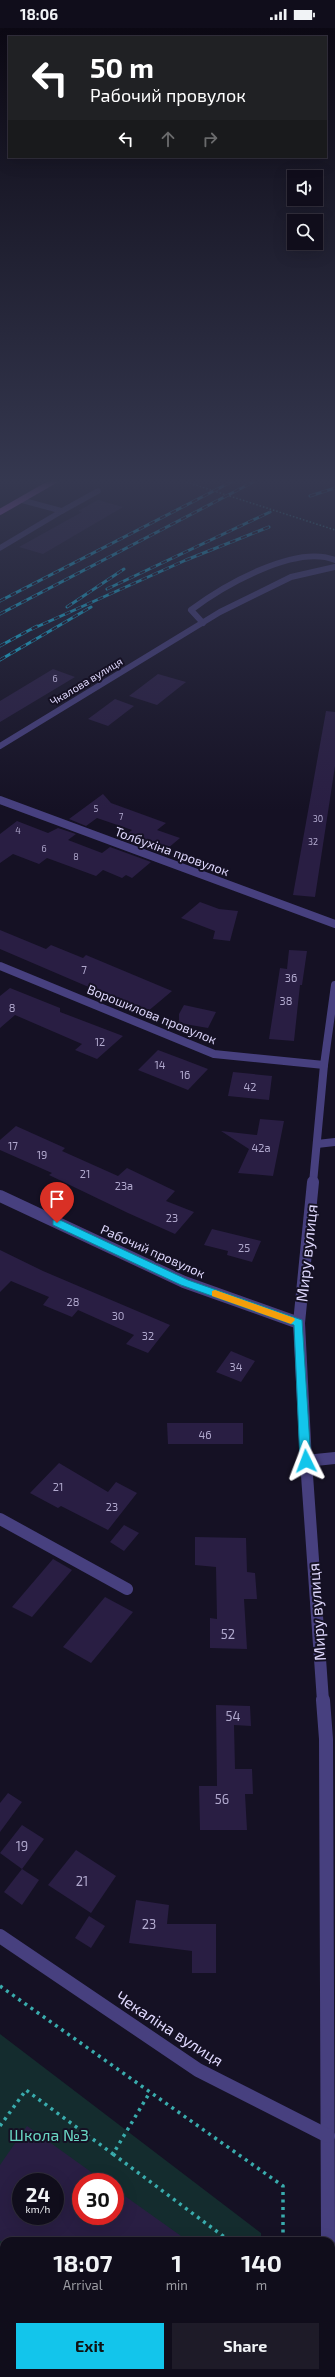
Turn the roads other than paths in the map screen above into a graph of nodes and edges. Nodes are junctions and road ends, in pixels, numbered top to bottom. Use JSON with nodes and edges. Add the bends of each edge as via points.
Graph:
{"nodes":[{"id":1,"x":224,"y":591,"type":"edge"},
{"id":2,"x":265,"y":591,"type":"edge"},
{"id":3,"x":203,"y":623,"type":"junction"},
{"id":4,"x":0,"y":746,"type":"edge"},
{"id":5,"x":0,"y":800,"type":"edge"},
{"id":6,"x":335,"y":924,"type":"edge"},
{"id":7,"x":0,"y":966,"type":"edge"},
{"id":8,"x":335,"y":985,"type":"edge"},
{"id":9,"x":324,"y":1064,"type":"junction"},
{"id":10,"x":335,"y":1142,"type":"edge"},
{"id":11,"x":317,"y":1144,"type":"junction"},
{"id":12,"x":0,"y":1196,"type":"edge"},
{"id":13,"x":298,"y":1323,"type":"junction"},
{"id":14,"x":335,"y":1458,"type":"edge"},
{"id":15,"x":306,"y":1461,"type":"junction"},
{"id":16,"x":0,"y":1519,"type":"edge"},
{"id":17,"x":127,"y":1589,"type":"dead end"},
{"id":18,"x":330,"y":1739,"type":"edge"},
{"id":19,"x":0,"y":1936,"type":"edge"},
{"id":20,"x":328,"y":2136,"type":"junction"},
{"id":21,"x":328,"y":2237,"type":"edge"}],
"edges":[{"from":1,"to":3,"type":"street","via":[[191,610]]},
{"from":2,"to":3,"type":"street","name":"Чкалова вулиця"},
{"from":3,"to":4,"type":"street","name":"Чкалова вулиця"},
{"from":5,"to":6,"type":"street","name":"Толбухіна провулок"},
{"from":7,"to":9,"type":"street","name":"Ворошилова провулок","via":[[214,1054]]},
{"from":8,"to":9,"type":"street","name":"Миру вулиця"},
{"from":9,"to":11,"type":"street","name":"Миру вулиця"},
{"from":10,"to":11,"type":"street"},
{"from":11,"to":13,"type":"street","name":"Миру вулиця"},
{"from":12,"to":13,"type":"street","name":"Рабочий провулок","via":[[184,1282]]},
{"from":13,"to":15,"type":"street","name":"Миру вулиця"},
{"from":14,"to":15,"type":"street"},
{"from":15,"to":18,"type":"street","name":"Миру вулиця"},
{"from":16,"to":17,"type":"street"},
{"from":18,"to":20,"type":"street","name":"Миру вулиця"},
{"from":19,"to":20,"type":"street","name":"Чекаліна вулиця","via":[[198,2070]]},
{"from":20,"to":21,"type":"street","name":"Миру вулиця"}]}
